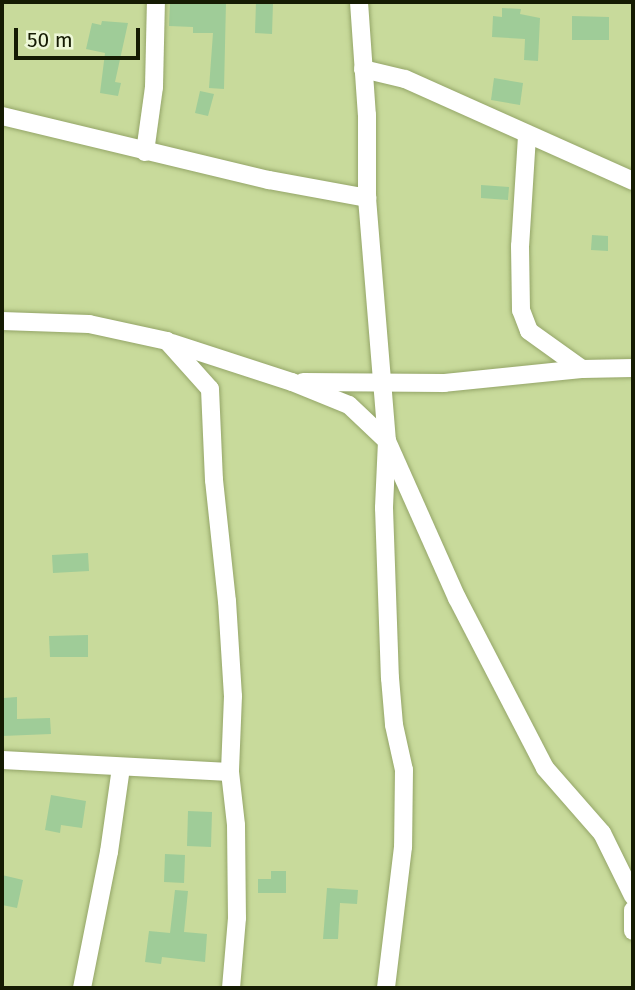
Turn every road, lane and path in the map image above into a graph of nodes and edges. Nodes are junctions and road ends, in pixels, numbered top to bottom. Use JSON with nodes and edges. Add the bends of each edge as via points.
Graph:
{"nodes":[{"id":1,"x":156,"y":2,"type":"edge"},
{"id":2,"x":344,"y":2,"type":"edge"},
{"id":3,"x":359,"y":2,"type":"edge"},
{"id":4,"x":359,"y":23,"type":"junction"},
{"id":5,"x":363,"y":69,"type":"junction"},
{"id":6,"x":2,"y":116,"type":"edge"},
{"id":7,"x":527,"y":136,"type":"junction"},
{"id":8,"x":145,"y":152,"type":"junction"},
{"id":9,"x":633,"y":181,"type":"edge"},
{"id":10,"x":367,"y":198,"type":"junction"},
{"id":11,"x":2,"y":321,"type":"edge"},
{"id":12,"x":167,"y":341,"type":"junction"},
{"id":13,"x":633,"y":368,"type":"edge"},
{"id":14,"x":582,"y":369,"type":"junction"},
{"id":15,"x":292,"y":382,"type":"junction"},
{"id":16,"x":380,"y":383,"type":"junction"},
{"id":17,"x":387,"y":441,"type":"junction"},
{"id":18,"x":2,"y":760,"type":"edge"},
{"id":19,"x":121,"y":768,"type":"junction"},
{"id":20,"x":230,"y":772,"type":"junction"},
{"id":21,"x":633,"y":896,"type":"edge"},
{"id":22,"x":633,"y":910,"type":"edge"},
{"id":23,"x":633,"y":931,"type":"edge"},
{"id":24,"x":82,"y":988,"type":"edge"},
{"id":25,"x":231,"y":988,"type":"edge"},
{"id":26,"x":386,"y":988,"type":"edge"}],
"edges":[{"from":1,"to":8,"type":"street","via":[[154,87]]},
{"from":2,"to":4,"type":"street"},
{"from":3,"to":4,"type":"street"},
{"from":4,"to":5,"type":"street"},
{"from":5,"to":7,"type":"street","via":[[404,79]]},
{"from":5,"to":10,"type":"street"},
{"from":6,"to":8,"type":"street"},
{"from":7,"to":9,"type":"street"},
{"from":7,"to":14,"type":"street","via":[[521,310],[529,331]]},
{"from":8,"to":10,"type":"street"},
{"from":10,"to":16,"type":"street"},
{"from":11,"to":12,"type":"street","via":[[89,324]]},
{"from":12,"to":15,"type":"street"},
{"from":12,"to":20,"type":"street","via":[[210,389],[232,682]]},
{"from":13,"to":14,"type":"street"},
{"from":14,"to":16,"type":"street","via":[[444,383]]},
{"from":15,"to":16,"type":"street"},
{"from":15,"to":17,"type":"street","via":[[349,405]]},
{"from":16,"to":17,"type":"street"},
{"from":17,"to":21,"type":"street","via":[[457,598],[545,768],[602,833]]},
{"from":17,"to":26,"type":"street","via":[[384,508],[390,678],[404,771],[404,812]]},
{"from":18,"to":19,"type":"street"},
{"from":19,"to":20,"type":"street"},
{"from":19,"to":24,"type":"street"},
{"from":20,"to":25,"type":"street","via":[[237,918]]},
{"from":22,"to":23,"type":"street"}]}
